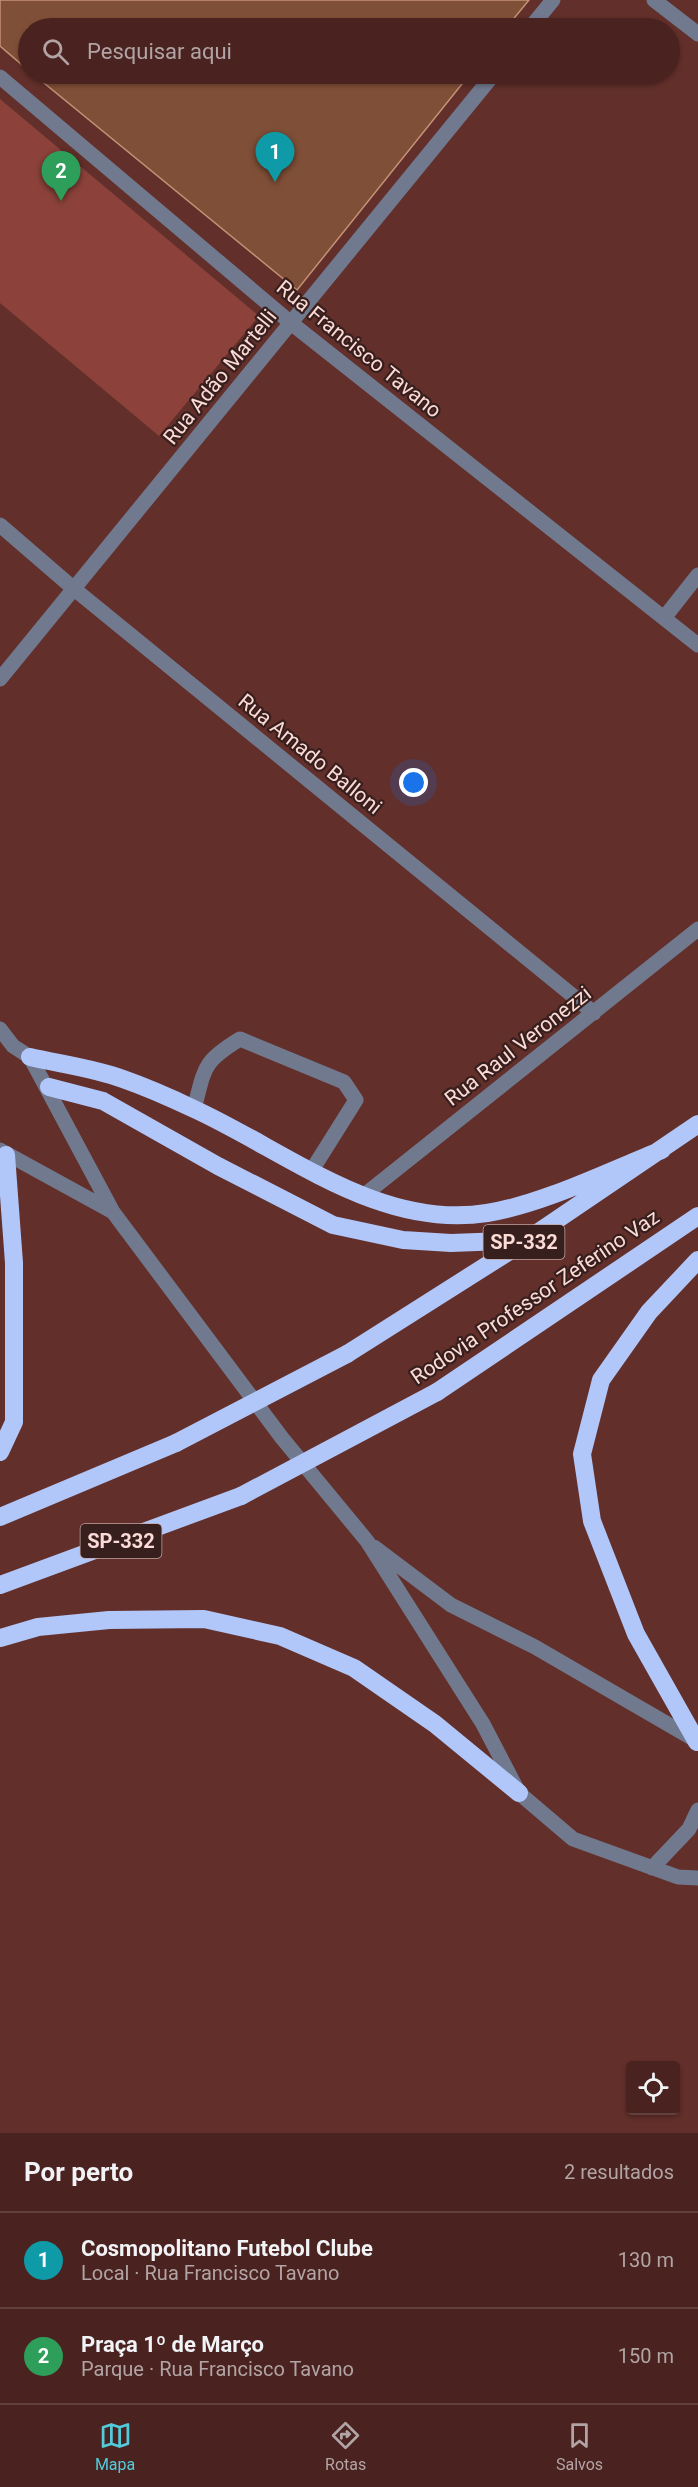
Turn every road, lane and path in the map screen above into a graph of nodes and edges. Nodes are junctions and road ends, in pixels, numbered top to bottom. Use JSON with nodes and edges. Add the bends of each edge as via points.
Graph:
{"nodes":[{"id":1,"x":554,"y":0,"type":"edge"},
{"id":2,"x":654,"y":0,"type":"edge"},
{"id":3,"x":539,"y":18,"type":"edge"},
{"id":4,"x":678,"y":18,"type":"edge"},
{"id":5,"x":680,"y":20,"type":"edge"},
{"id":6,"x":698,"y":33,"type":"edge"},
{"id":7,"x":0,"y":77,"type":"edge"},
{"id":8,"x":486,"y":84,"type":"edge"},
{"id":9,"x":291,"y":323,"type":"junction"},
{"id":10,"x":0,"y":525,"type":"edge"},
{"id":11,"x":698,"y":575,"type":"edge"},
{"id":12,"x":73,"y":588,"type":"junction"},
{"id":13,"x":664,"y":618,"type":"junction"},
{"id":14,"x":698,"y":645,"type":"edge"},
{"id":15,"x":0,"y":680,"type":"edge"},
{"id":16,"x":698,"y":929,"type":"edge"},
{"id":17,"x":594,"y":1013,"type":"junction"},
{"id":18,"x":0,"y":1029,"type":"edge"},
{"id":19,"x":6,"y":1046,"type":"edge"},
{"id":20,"x":30,"y":1057,"type":"junction"},
{"id":21,"x":49,"y":1088,"type":"junction"},
{"id":22,"x":194,"y":1109,"type":"junction"},
{"id":23,"x":698,"y":1124,"type":"edge"},
{"id":24,"x":662,"y":1150,"type":"junction"},
{"id":25,"x":3,"y":1153,"type":"edge"},
{"id":26,"x":312,"y":1170,"type":"junction"},
{"id":27,"x":363,"y":1196,"type":"junction"},
{"id":28,"x":113,"y":1212,"type":"junction"},
{"id":29,"x":698,"y":1216,"type":"edge"},
{"id":30,"x":527,"y":1240,"type":"junction"},
{"id":31,"x":698,"y":1260,"type":"edge"},
{"id":32,"x":0,"y":1452,"type":"edge"},
{"id":33,"x":0,"y":1517,"type":"edge"},
{"id":34,"x":367,"y":1541,"type":"junction"},
{"id":35,"x":0,"y":1585,"type":"edge"},
{"id":36,"x":0,"y":1638,"type":"edge"},
{"id":37,"x":698,"y":1747,"type":"edge"},
{"id":38,"x":519,"y":1793,"type":"junction"},
{"id":39,"x":698,"y":1810,"type":"edge"},
{"id":40,"x":652,"y":1868,"type":"junction"},
{"id":41,"x":698,"y":1878,"type":"edge"}],
"edges":[{"from":1,"to":3,"type":"street"},
{"from":2,"to":4,"type":"street"},
{"from":5,"to":6,"type":"street"},
{"from":7,"to":9,"type":"street","name":"Rua Francisco Tavano"},
{"from":8,"to":9,"type":"street","name":"Rua Adão Martelli"},
{"from":9,"to":12,"type":"street","name":"Rua Adão Martelli"},
{"from":9,"to":13,"type":"street","name":"Rua Francisco Tavano"},
{"from":10,"to":12,"type":"street","name":"Rua Amado Balloni"},
{"from":11,"to":13,"type":"street"},
{"from":12,"to":15,"type":"street","name":"Rua Adão Martelli"},
{"from":12,"to":17,"type":"street","name":"Rua Amado Balloni"},
{"from":13,"to":14,"type":"street","name":"Rua Francisco Tavano"},
{"from":16,"to":17,"type":"street","name":"Rua Raul Veronezzi"},
{"from":17,"to":27,"type":"street","name":"Rua Raul Veronezzi"},
{"from":18,"to":19,"type":"street"},
{"from":19,"to":20,"type":"street"},
{"from":20,"to":21,"type":"street"},
{"from":20,"to":22,"type":"highway","via":[[122,1078]]},
{"from":21,"to":28,"type":"street"},
{"from":21,"to":30,"type":"highway","via":[[103,1101],[333,1225],[403,1240]]},
{"from":22,"to":26,"type":"highway"},
{"from":22,"to":26,"type":"street","via":[[206,1064],[240,1039],[344,1082],[356,1100]]},
{"from":23,"to":24,"type":"highway","number":"SP-332"},
{"from":24,"to":27,"type":"highway","via":[[529,1202],[487,1213],[435,1214]]},
{"from":24,"to":30,"type":"highway","number":"SP-332"},
{"from":25,"to":28,"type":"street"},
{"from":25,"to":32,"type":"highway","via":[[14,1263],[14,1422]]},
{"from":26,"to":27,"type":"highway"},
{"from":28,"to":34,"type":"street","via":[[282,1438]]},
{"from":29,"to":35,"type":"highway","name":"Rodovia Professor Zeferino Vaz","number":"SP-332","bridge":true,"via":[[437,1392],[241,1496]]},
{"from":30,"to":33,"type":"highway","number":"SP-332","bridge":true,"via":[[347,1354],[176,1443]]},
{"from":31,"to":37,"type":"highway","via":[[649,1312],[601,1380],[582,1454],[592,1521],[636,1634]]},
{"from":34,"to":37,"type":"street","via":[[451,1605],[535,1647]]},
{"from":34,"to":38,"type":"street","via":[[483,1724]]},
{"from":36,"to":38,"type":"highway","via":[[38,1627],[109,1620],[204,1619],[280,1636],[354,1668],[435,1724]]},
{"from":38,"to":40,"type":"street","via":[[573,1839]]},
{"from":39,"to":40,"type":"street","via":[[688,1829]]},
{"from":40,"to":41,"type":"street","via":[[678,1877]]}]}
